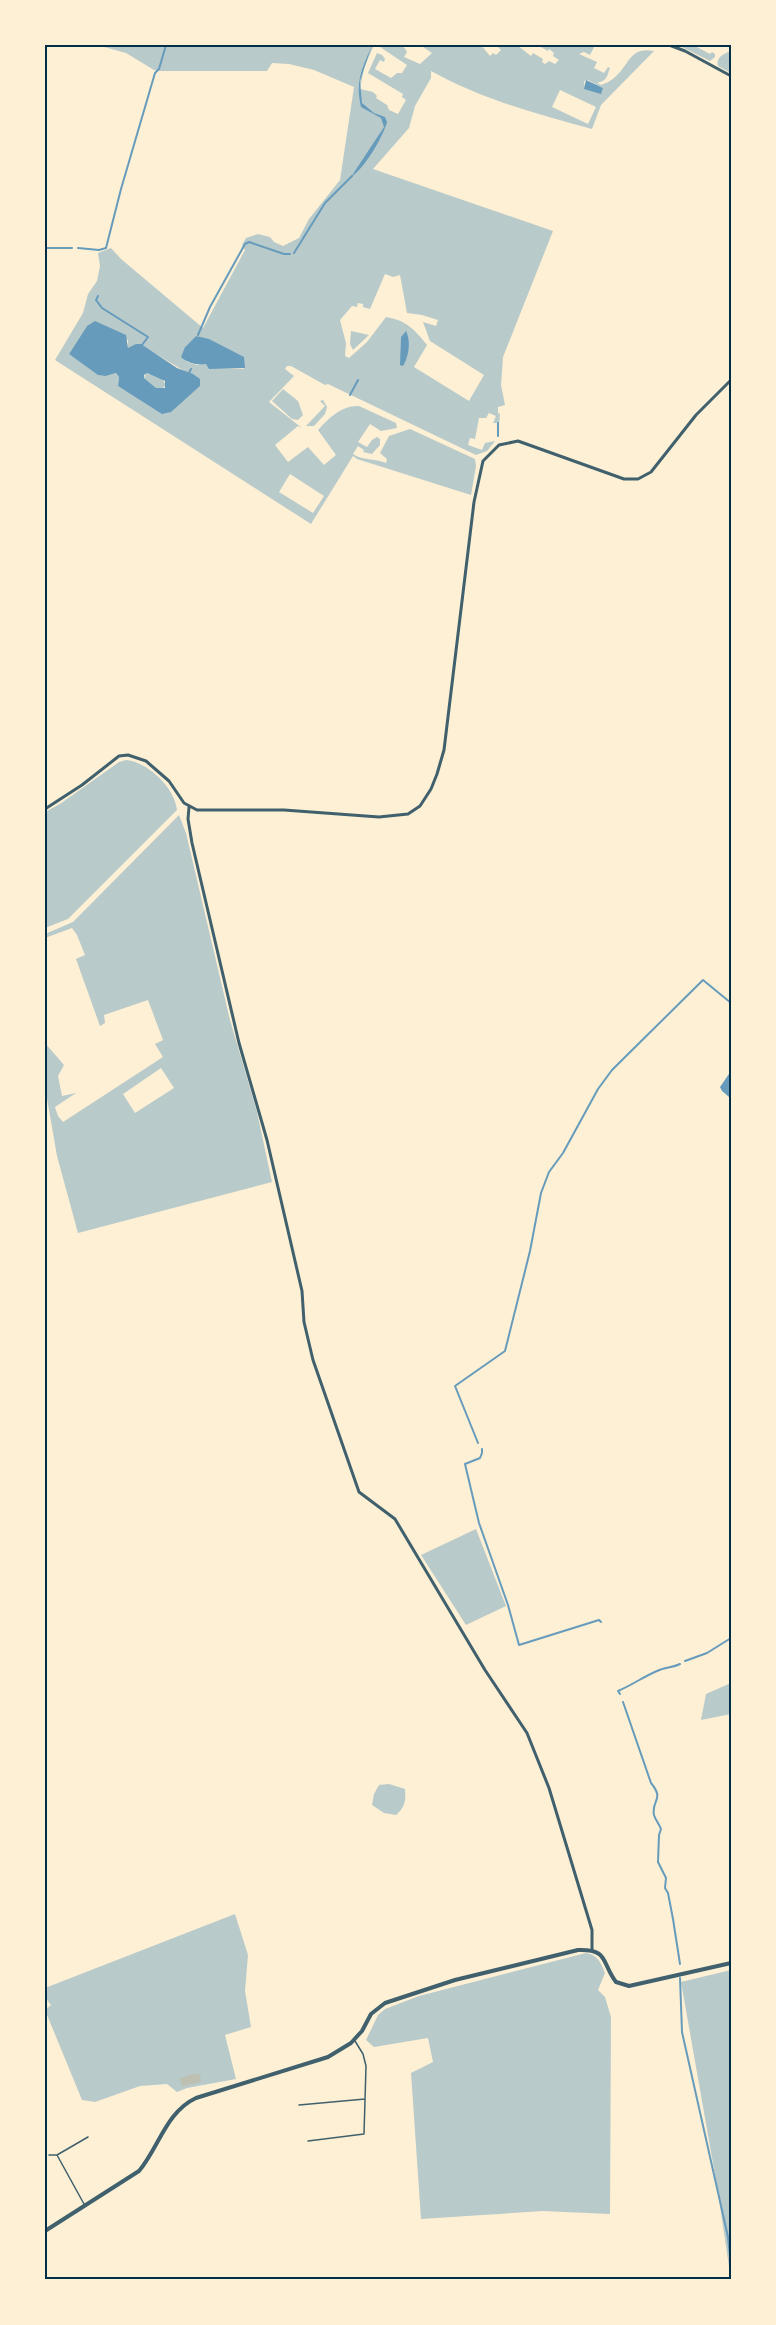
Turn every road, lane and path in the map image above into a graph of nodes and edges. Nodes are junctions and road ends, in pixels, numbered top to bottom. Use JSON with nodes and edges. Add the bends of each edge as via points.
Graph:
{"nodes":[{"id":1,"x":669,"y":45,"type":"edge"},
{"id":2,"x":731,"y":76,"type":"edge"},
{"id":3,"x":731,"y":380,"type":"edge"},
{"id":4,"x":189,"y":807,"type":"junction"},
{"id":5,"x":45,"y":809,"type":"edge"},
{"id":6,"x":592,"y":1950,"type":"junction"},
{"id":7,"x":731,"y":1963,"type":"edge"},
{"id":8,"x":354,"y":2040,"type":"junction"},
{"id":9,"x":366,"y":2099,"type":"junction"},
{"id":10,"x":299,"y":2105,"type":"dead end"},
{"id":11,"x":88,"y":2137,"type":"dead end"},
{"id":12,"x":308,"y":2141,"type":"dead end"},
{"id":13,"x":49,"y":2155,"type":"dead end"},
{"id":14,"x":57,"y":2155,"type":"junction"},
{"id":15,"x":85,"y":2206,"type":"junction"},
{"id":16,"x":45,"y":2229,"type":"edge"}],
"edges":[{"from":1,"to":2,"type":"street"},
{"from":3,"to":4,"type":"street","via":[[642,478],[624,479],[518,441],[499,445],[483,461],[474,502],[444,750],[431,789],[420,806],[408,814],[379,817]]},
{"from":4,"to":5,"type":"street","via":[[155,768],[125,754]]},
{"from":4,"to":6,"type":"street","via":[[192,843],[239,1043],[267,1140],[302,1291],[309,1342],[338,1436],[359,1492],[395,1519],[530,1739],[592,1930]]},
{"from":6,"to":7,"type":"street","via":[[598,1952],[616,1982],[629,1986]]},
{"from":6,"to":8,"type":"street","via":[[455,1980],[385,2003],[371,2014]]},
{"from":8,"to":9,"type":"lane","via":[[366,2066]]},
{"from":8,"to":15,"type":"street","via":[[315,2061],[187,2102],[172,2116],[139,2171]]},
{"from":9,"to":10,"type":"lane"},
{"from":9,"to":12,"type":"lane","via":[[364,2134]]},
{"from":11,"to":14,"type":"lane"},
{"from":13,"to":14,"type":"lane"},
{"from":14,"to":15,"type":"lane"},
{"from":15,"to":16,"type":"street"}]}
